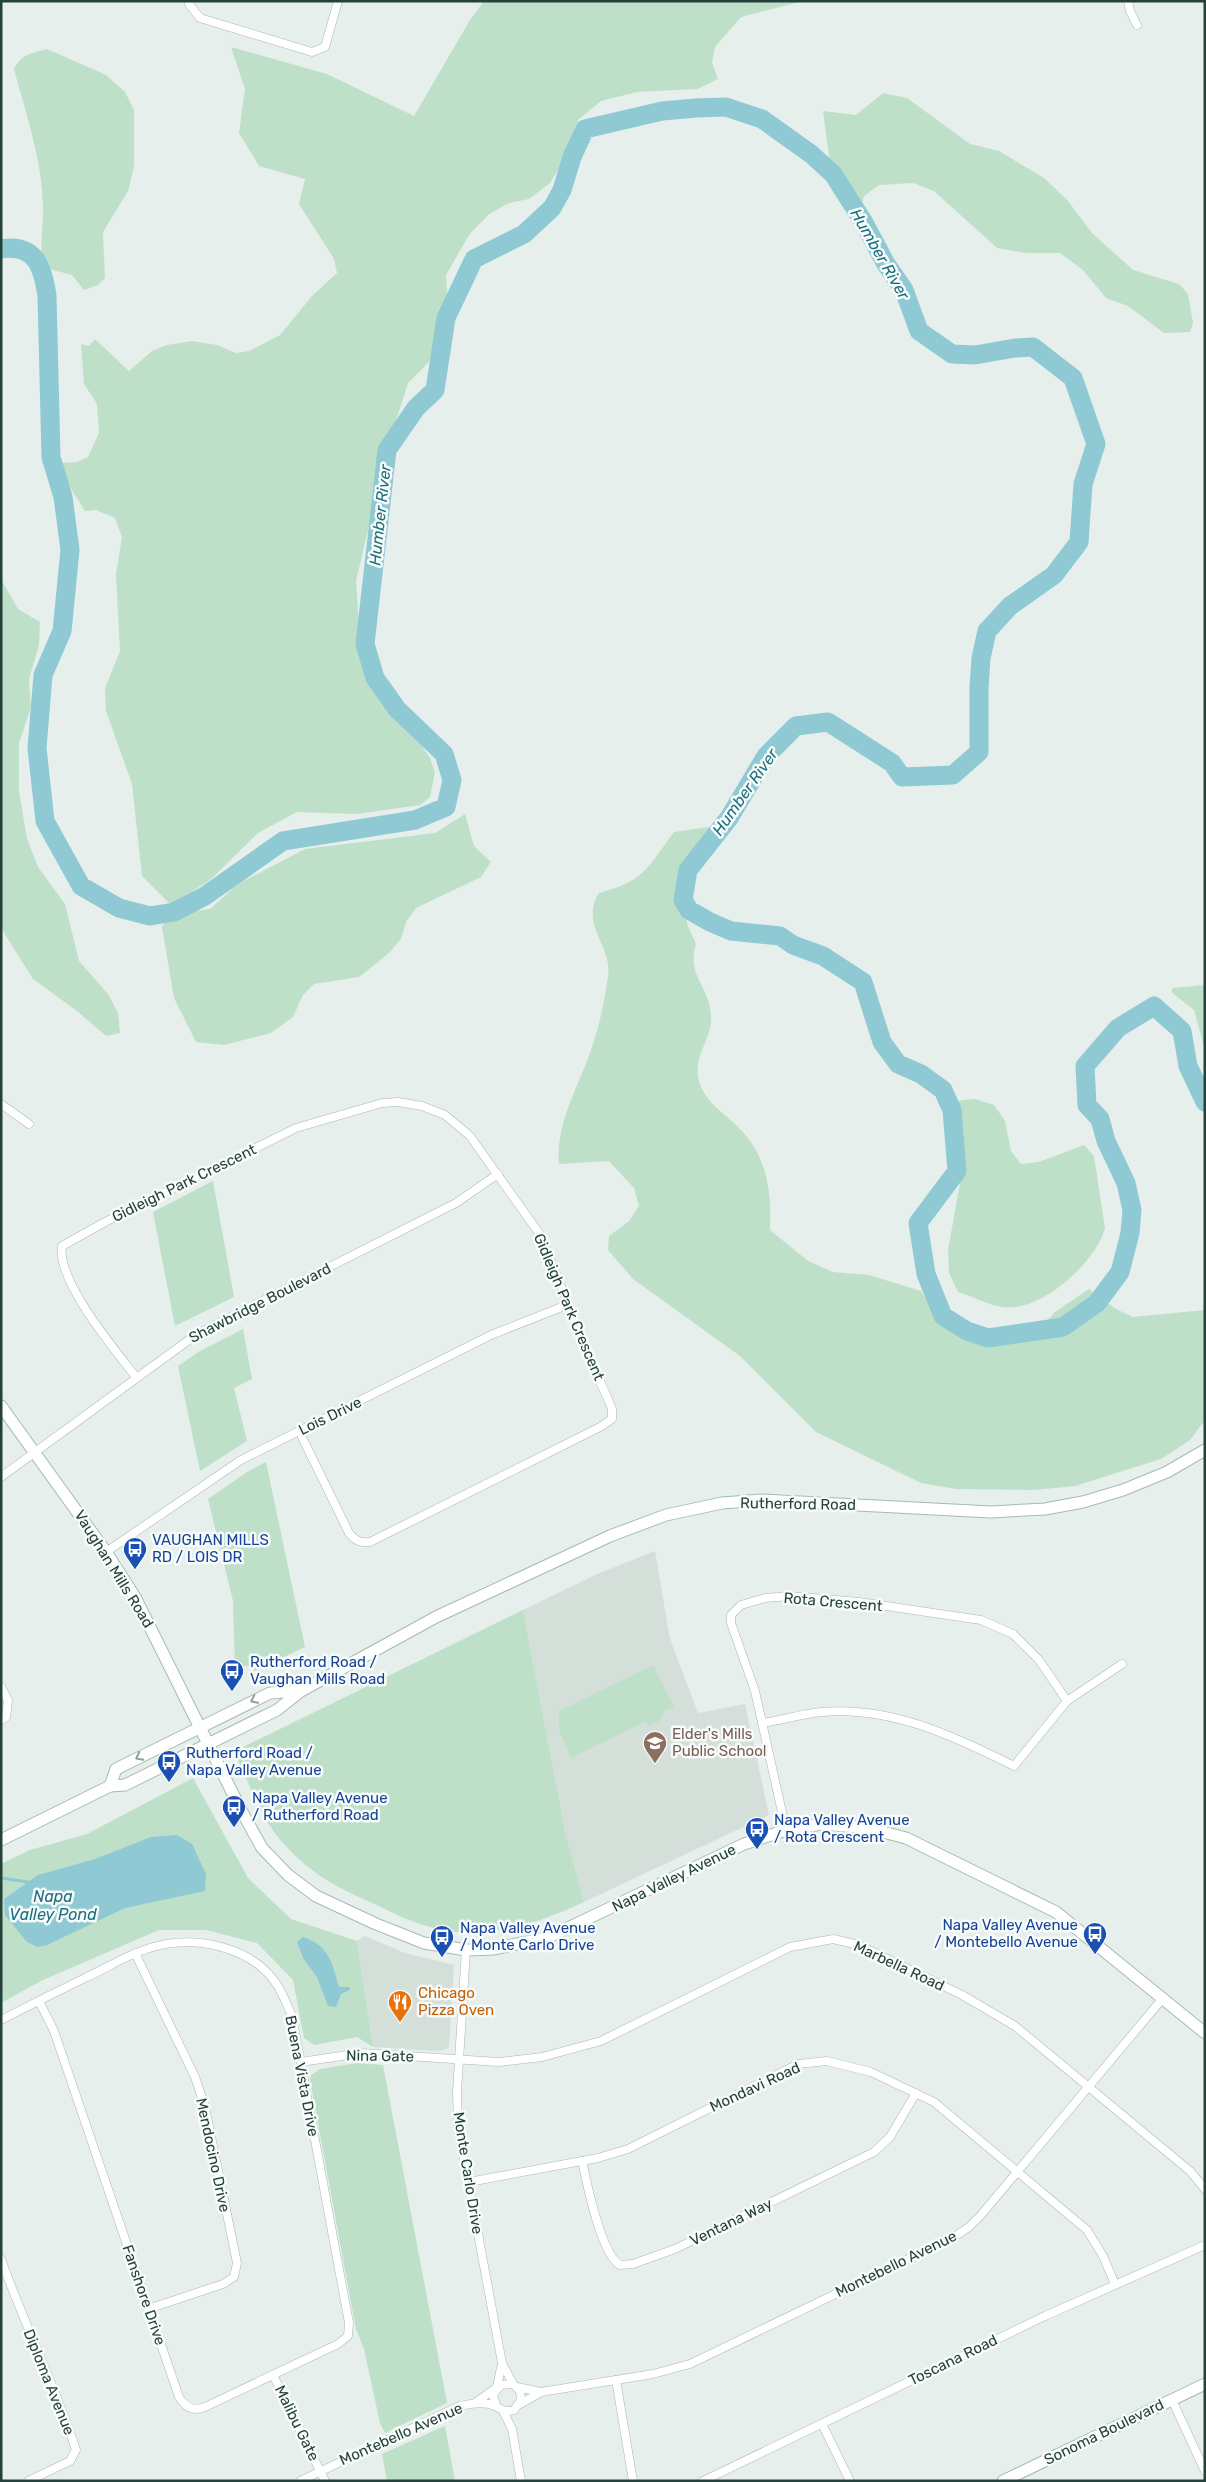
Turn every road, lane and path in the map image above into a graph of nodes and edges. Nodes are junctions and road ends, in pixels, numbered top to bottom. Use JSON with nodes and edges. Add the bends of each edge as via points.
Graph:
{"nodes":[{"id":1,"x":190,"y":1,"type":"edge"},
{"id":2,"x":338,"y":1,"type":"edge"},
{"id":3,"x":1128,"y":1,"type":"edge"},
{"id":4,"x":1137,"y":25,"type":"dead end"},
{"id":5,"x":1,"y":1104,"type":"edge"},
{"id":6,"x":30,"y":1124,"type":"dead end"},
{"id":7,"x":498,"y":1174,"type":"junction"},
{"id":8,"x":567,"y":1305,"type":"junction"},
{"id":9,"x":136,"y":1377,"type":"junction"},
{"id":10,"x":1,"y":1406,"type":"edge"},
{"id":11,"x":299,"y":1431,"type":"junction"},
{"id":12,"x":1205,"y":1450,"type":"edge"},
{"id":13,"x":35,"y":1452,"type":"junction"},
{"id":14,"x":1,"y":1476,"type":"edge"},
{"id":15,"x":106,"y":1552,"type":"junction"},
{"id":16,"x":1122,"y":1664,"type":"dead end"},
{"id":17,"x":1,"y":1687,"type":"edge"},
{"id":18,"x":301,"y":1691,"type":"junction"},
{"id":19,"x":1067,"y":1701,"type":"junction"},
{"id":20,"x":1,"y":1720,"type":"edge"},
{"id":21,"x":762,"y":1722,"type":"junction"},
{"id":22,"x":200,"y":1727,"type":"junction"},
{"id":23,"x":208,"y":1744,"type":"junction"},
{"id":24,"x":110,"y":1786,"type":"junction"},
{"id":25,"x":786,"y":1830,"type":"junction"},
{"id":26,"x":1,"y":1840,"type":"edge"},
{"id":27,"x":466,"y":1950,"type":"junction"},
{"id":28,"x":135,"y":1954,"type":"junction"},
{"id":29,"x":1163,"y":1998,"type":"junction"},
{"id":30,"x":39,"y":2001,"type":"junction"},
{"id":31,"x":1,"y":2020,"type":"edge"},
{"id":32,"x":1205,"y":2033,"type":"edge"},
{"id":33,"x":459,"y":2059,"type":"junction"},
{"id":34,"x":301,"y":2062,"type":"junction"},
{"id":35,"x":1090,"y":2087,"type":"junction"},
{"id":36,"x":916,"y":2093,"type":"junction"},
{"id":37,"x":582,"y":2161,"type":"junction"},
{"id":38,"x":1019,"y":2172,"type":"junction"},
{"id":39,"x":469,"y":2182,"type":"junction"},
{"id":40,"x":1205,"y":2189,"type":"edge"},
{"id":41,"x":1205,"y":2245,"type":"edge"},
{"id":42,"x":1,"y":2259,"type":"edge"},
{"id":43,"x":1115,"y":2284,"type":"junction"},
{"id":44,"x":148,"y":2309,"type":"junction"},
{"id":45,"x":349,"y":2323,"type":"joint"},
{"id":46,"x":502,"y":2363,"type":"junction"},
{"id":47,"x":273,"y":2375,"type":"junction"},
{"id":48,"x":616,"y":2380,"type":"junction"},
{"id":49,"x":1205,"y":2384,"type":"edge"},
{"id":50,"x":515,"y":2386,"type":"junction"},
{"id":51,"x":497,"y":2388,"type":"junction"},
{"id":52,"x":541,"y":2392,"type":"junction"},
{"id":53,"x":1172,"y":2400,"type":"junction"},
{"id":54,"x":475,"y":2403,"type":"junction"},
{"id":55,"x":496,"y":2406,"type":"junction"},
{"id":56,"x":518,"y":2406,"type":"junction"},
{"id":57,"x":503,"y":2411,"type":"junction"},
{"id":58,"x":822,"y":2424,"type":"junction"},
{"id":59,"x":512,"y":2429,"type":"junction"},
{"id":60,"x":321,"y":2470,"type":"junction"},
{"id":61,"x":1205,"y":2471,"type":"edge"},
{"id":62,"x":28,"y":2481,"type":"edge"},
{"id":63,"x":300,"y":2481,"type":"edge"},
{"id":64,"x":326,"y":2481,"type":"edge"},
{"id":65,"x":521,"y":2481,"type":"edge"},
{"id":66,"x":633,"y":2481,"type":"edge"},
{"id":67,"x":703,"y":2481,"type":"edge"},
{"id":68,"x":850,"y":2481,"type":"edge"},
{"id":69,"x":1004,"y":2481,"type":"edge"}],
"edges":[{"from":1,"to":2,"type":"street","via":[[200,18],[312,52],[325,47]]},
{"from":3,"to":4,"type":"street"},
{"from":5,"to":6,"type":"street"},
{"from":7,"to":8,"type":"street","name":"Gidleigh Park Crescent","via":[[540,1236]]},
{"from":7,"to":9,"type":"street","name":"Shawbridge Boulevard","via":[[456,1203],[197,1334]]},
{"from":7,"to":9,"type":"street","name":"Gidleigh Park Crescent","via":[[466,1132],[445,1115],[414,1104],[382,1103],[296,1128],[69,1241],[62,1246],[62,1259],[75,1290]]},
{"from":8,"to":11,"type":"street","name":"Lois Drive","via":[[491,1335]]},
{"from":8,"to":11,"type":"street","name":"Gidleigh Park Crescent","via":[[612,1409],[612,1419],[600,1428],[370,1542],[355,1540],[349,1533]]},
{"from":9,"to":13,"type":"street","name":"Shawbridge Boulevard"},
{"from":10,"to":13,"type":"street","name":"Vaughan Mills Road"},
{"from":11,"to":15,"type":"street","name":"Lois Drive","via":[[235,1464]]},
{"from":12,"to":18,"type":"street","name":"Rutherford Road","via":[[1167,1472],[1123,1490],[1045,1509],[991,1512],[754,1501],[666,1515],[610,1536],[436,1617]]},
{"from":13,"to":14,"type":"street","name":"Shawbridge Boulevard"},
{"from":13,"to":15,"type":"street","name":"Vaughan Mills Road"},
{"from":15,"to":22,"type":"street","name":"Vaughan Mills Road","via":[[142,1609]]},
{"from":16,"to":19,"type":"street"},
{"from":17,"to":20,"type":"street","via":[[8,1700],[6,1717]]},
{"from":18,"to":22,"type":"street","name":"Rutherford Road","one_way":true,"via":[[270,1692]]},
{"from":18,"to":23,"type":"street","name":"Rutherford Road","via":[[276,1710]]},
{"from":19,"to":21,"type":"street","via":[[1014,1766],[956,1737],[888,1715],[823,1712]]},
{"from":19,"to":21,"type":"street","name":"Rota Crescent","via":[[1039,1660],[1013,1634],[981,1620],[859,1602],[790,1596],[740,1605],[731,1615]]},
{"from":21,"to":25,"type":"street","name":"Rota Crescent"},
{"from":22,"to":23,"type":"street","name":"Vaughan Mills Road"},
{"from":22,"to":24,"type":"street","name":"Rutherford Road","one_way":true,"via":[[116,1769]]},
{"from":23,"to":24,"type":"street","name":"Rutherford Road","via":[[125,1785]]},
{"from":23,"to":27,"type":"street","name":"Napa Valley Avenue","via":[[262,1848],[301,1886],[412,1940]]},
{"from":24,"to":26,"type":"street","name":"Rutherford Road"},
{"from":25,"to":27,"type":"street","name":"Napa Valley Avenue","via":[[744,1844],[549,1937],[508,1947]]},
{"from":25,"to":29,"type":"street","name":"Napa Valley Avenue","via":[[822,1824],[852,1826],[906,1838],[1056,1912]]},
{"from":27,"to":33,"type":"street","name":"Monte Carlo Drive"},
{"from":28,"to":30,"type":"street","name":"Buena Vista Drive"},
{"from":28,"to":34,"type":"street","name":"Buena Vista Drive","via":[[170,1943],[204,1943],[229,1949],[256,1963],[279,1987],[292,2016]]},
{"from":28,"to":44,"type":"street","name":"Mendocino Drive","via":[[195,2077],[205,2107],[237,2263],[234,2277],[223,2284]]},
{"from":29,"to":32,"type":"street","name":"Napa Valley Avenue"},
{"from":29,"to":35,"type":"street","name":"Montebello Avenue"},
{"from":30,"to":31,"type":"street","name":"Buena Vista Drive"},
{"from":30,"to":44,"type":"street","name":"Fanshore Drive","via":[[54,2031]]},
{"from":33,"to":34,"type":"street","name":"Nina Gate","via":[[361,2052]]},
{"from":33,"to":35,"type":"street","name":"Marbella Road","via":[[499,2062],[542,2058],[601,2041],[790,1946],[833,1940],[860,1945],[962,1995],[1015,2026]]},
{"from":33,"to":39,"type":"street","name":"Monte Carlo Drive","via":[[457,2109]]},
{"from":34,"to":45,"type":"street","name":"Buena Vista Drive"},
{"from":35,"to":38,"type":"street","name":"Montebello Avenue"},
{"from":35,"to":40,"type":"street","name":"Marbella Road","via":[[1190,2171]]},
{"from":36,"to":37,"type":"street","name":"Mondavi Road","via":[[870,2072],[827,2061],[798,2064],[628,2149]]},
{"from":36,"to":37,"type":"street","name":"Ventana Way","via":[[890,2137],[874,2152],[683,2246],[628,2265],[618,2263],[609,2253],[593,2208]]},
{"from":36,"to":38,"type":"street","name":"Mondavi Road","via":[[941,2107]]},
{"from":37,"to":39,"type":"street","name":"Mondavi Road"},
{"from":38,"to":43,"type":"street","name":"Mondavi Road","via":[[1087,2230]]},
{"from":38,"to":48,"type":"street","name":"Montebello Avenue","via":[[969,2228],[954,2237],[690,2364]]},
{"from":39,"to":46,"type":"street","name":"Monte Carlo Drive"},
{"from":41,"to":43,"type":"street","name":"Toscana Road"},
{"from":42,"to":62,"type":"street","name":"Diploma Avenue","via":[[19,2310],[52,2382],[76,2450],[70,2461]]},
{"from":43,"to":58,"type":"street","name":"Toscana Road"},
{"from":44,"to":47,"type":"street","name":"Fanshore Drive","via":[[184,2405],[199,2410]]},
{"from":45,"to":47,"type":"street","name":"Fanshore Drive","via":[[348,2336],[338,2344]]},
{"from":46,"to":50,"type":"street","name":"Monte Carlo Drive"},
{"from":46,"to":51,"type":"street","name":"Monte Carlo Drive"},
{"from":47,"to":60,"type":"street","name":"Malibu Gate"},
{"from":48,"to":52,"type":"street","name":"Montebello Avenue"},
{"from":48,"to":66,"type":"street"},
{"from":49,"to":53,"type":"street","name":"Sonoma Boulevard"},
{"from":50,"to":51,"type":"street","via":[[504,2383]]},
{"from":50,"to":52,"type":"street","name":"Montebello Avenue"},
{"from":50,"to":56,"type":"street","via":[[521,2395]]},
{"from":51,"to":54,"type":"street","name":"Montebello Avenue"},
{"from":51,"to":55,"type":"street","via":[[493,2398]]},
{"from":52,"to":56,"type":"street","name":"Montebello Avenue"},
{"from":53,"to":61,"type":"street"},
{"from":53,"to":69,"type":"street","name":"Sonoma Boulevard"},
{"from":54,"to":55,"type":"street","name":"Montebello Avenue"},
{"from":54,"to":60,"type":"street","name":"Montebello Avenue","via":[[444,2412]]},
{"from":55,"to":57,"type":"street"},
{"from":56,"to":57,"type":"street"},
{"from":56,"to":59,"type":"street"},
{"from":57,"to":59,"type":"street"},
{"from":58,"to":67,"type":"street","name":"Toscana Road"},
{"from":58,"to":68,"type":"street"},
{"from":59,"to":65,"type":"street"},
{"from":60,"to":63,"type":"street","name":"Montebello Avenue"},
{"from":60,"to":64,"type":"street","name":"Malibu Gate"}]}
